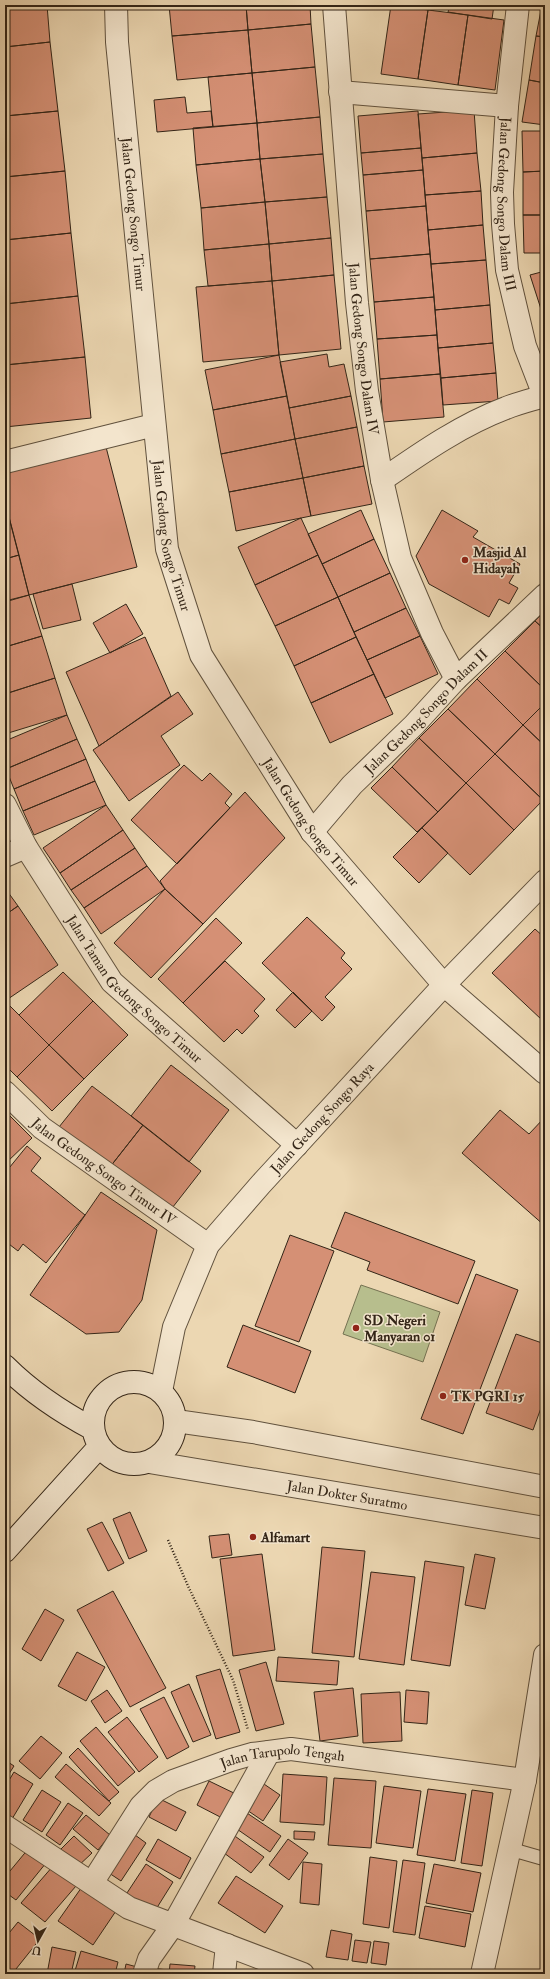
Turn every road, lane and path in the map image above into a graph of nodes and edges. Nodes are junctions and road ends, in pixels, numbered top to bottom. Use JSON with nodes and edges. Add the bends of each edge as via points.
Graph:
{"nodes":[{"id":1,"x":116,"y":5,"type":"edge"},
{"id":2,"x":334,"y":5,"type":"edge"},
{"id":3,"x":518,"y":5,"type":"edge"},
{"id":4,"x":340,"y":92,"type":"junction"},
{"id":5,"x":507,"y":106,"type":"junction"},
{"id":6,"x":544,"y":397,"type":"edge"},
{"id":7,"x":154,"y":425,"type":"junction"},
{"id":8,"x":5,"y":462,"type":"edge"},
{"id":9,"x":382,"y":480,"type":"junction"},
{"id":10,"x":545,"y":595,"type":"edge"},
{"id":11,"x":456,"y":679,"type":"junction"},
{"id":12,"x":5,"y":805,"type":"edge"},
{"id":13,"x":312,"y":832,"type":"junction"},
{"id":14,"x":26,"y":847,"type":"junction"},
{"id":15,"x":5,"y":856,"type":"edge"},
{"id":16,"x":545,"y":881,"type":"edge"},
{"id":17,"x":444,"y":985,"type":"junction"},
{"id":18,"x":545,"y":1073,"type":"edge"},
{"id":19,"x":5,"y":1092,"type":"edge"},
{"id":20,"x":297,"y":1145,"type":"junction"},
{"id":21,"x":208,"y":1244,"type":"junction"},
{"id":22,"x":5,"y":1366,"type":"edge"},
{"id":23,"x":161,"y":1391,"type":"junction"},
{"id":24,"x":176,"y":1421,"type":"junction"},
{"id":25,"x":96,"y":1438,"type":"junction"},
{"id":26,"x":149,"y":1462,"type":"junction"},
{"id":27,"x":545,"y":1488,"type":"edge"},
{"id":28,"x":545,"y":1528,"type":"edge"},
{"id":29,"x":168,"y":1540,"type":"dead end"},
{"id":30,"x":5,"y":1551,"type":"edge"},
{"id":31,"x":545,"y":1656,"type":"edge"},
{"id":32,"x":260,"y":1753,"type":"junction"},
{"id":33,"x":525,"y":1780,"type":"junction"},
{"id":34,"x":5,"y":1826,"type":"edge"},
{"id":35,"x":510,"y":1849,"type":"junction"},
{"id":36,"x":545,"y":1859,"type":"edge"},
{"id":37,"x":92,"y":1883,"type":"junction"},
{"id":38,"x":173,"y":1925,"type":"junction"},
{"id":39,"x":227,"y":1945,"type":"junction"},
{"id":40,"x":144,"y":1974,"type":"edge"},
{"id":41,"x":224,"y":1974,"type":"edge"},
{"id":42,"x":303,"y":1974,"type":"edge"},
{"id":43,"x":482,"y":1974,"type":"edge"}],
"edges":[{"from":1,"to":7,"type":"street","name":"Jalan Gedong Songo Timur","via":[[118,50]]},
{"from":2,"to":4,"type":"street","name":"Jalan Gedong Songo Dalam IV"},
{"from":3,"to":5,"type":"street","name":"Jalan Gedong Songo Dalam III"},
{"from":4,"to":5,"type":"street"},
{"from":4,"to":9,"type":"street","name":"Jalan Gedong Songo Dalam IV","via":[[357,303],[367,390]]},
{"from":5,"to":6,"type":"street","name":"Jalan Gedong Songo Dalam III","via":[[502,192],[507,270],[525,346]]},
{"from":6,"to":9,"type":"street","via":[[506,408],[466,426]]},
{"from":7,"to":8,"type":"street"},
{"from":7,"to":13,"type":"street","name":"Jalan Gedong Songo Timur","via":[[167,549],[201,655]]},
{"from":9,"to":11,"type":"street","name":"Jalan Gedong Songo Dalam IV","via":[[400,558],[432,633]]},
{"from":10,"to":11,"type":"street","name":"Jalan Gedong Songo Dalam II"},
{"from":11,"to":13,"type":"street","name":"Jalan Gedong Songo Dalam II","via":[[414,725],[352,785]]},
{"from":12,"to":14,"type":"street","name":"Jalan Taman Gedong Songo Timur"},
{"from":13,"to":17,"type":"street","name":"Jalan Gedong Songo Timur"},
{"from":14,"to":15,"type":"street"},
{"from":14,"to":20,"type":"street","name":"Jalan Taman Gedong Songo Timur","via":[[112,982]]},
{"from":16,"to":17,"type":"street","name":"Jalan Gedong Songo Raya"},
{"from":17,"to":18,"type":"street","name":"Jalan Gedong Songo Timur"},
{"from":17,"to":20,"type":"street","name":"Jalan Gedong Songo Raya"},
{"from":19,"to":21,"type":"street","name":"Jalan Gedong Songo Timur IV","via":[[42,1128]]},
{"from":20,"to":21,"type":"street","name":"Jalan Gedong Songo Raya"},
{"from":21,"to":23,"type":"street","name":"Jalan Gedong Songo Raya","via":[[174,1327]]},
{"from":22,"to":25,"type":"street","via":[[38,1395]]},
{"from":23,"to":24,"type":"street","via":[[169,1400]]},
{"from":23,"to":25,"type":"street","via":[[141,1381],[118,1383],[100,1396],[92,1417]]},
{"from":24,"to":26,"type":"street","via":[[170,1443]]},
{"from":24,"to":27,"type":"street","via":[[253,1432]]},
{"from":25,"to":26,"type":"street","via":[[113,1459],[131,1464]]},
{"from":25,"to":30,"type":"street"},
{"from":26,"to":28,"type":"street","name":"Jalan Dokter Suratmo"},
{"from":29,"to":32,"type":"path","via":[[233,1680],[246,1722]]},
{"from":31,"to":33,"type":"street"},
{"from":32,"to":33,"type":"street","name":"Jalan Tarupolo Tengah","via":[[291,1749]]},
{"from":32,"to":37,"type":"street","name":"Jalan Tarupolo Tengah","via":[[173,1781],[156,1792],[141,1806]]},
{"from":32,"to":38,"type":"street"},
{"from":33,"to":35,"type":"street"},
{"from":34,"to":37,"type":"street"},
{"from":35,"to":36,"type":"lane"},
{"from":35,"to":43,"type":"street"},
{"from":37,"to":38,"type":"street","via":[[129,1908]]},
{"from":38,"to":39,"type":"street"},
{"from":38,"to":40,"type":"street","via":[[157,1946]]},
{"from":39,"to":41,"type":"street"},
{"from":39,"to":42,"type":"street"}]}
